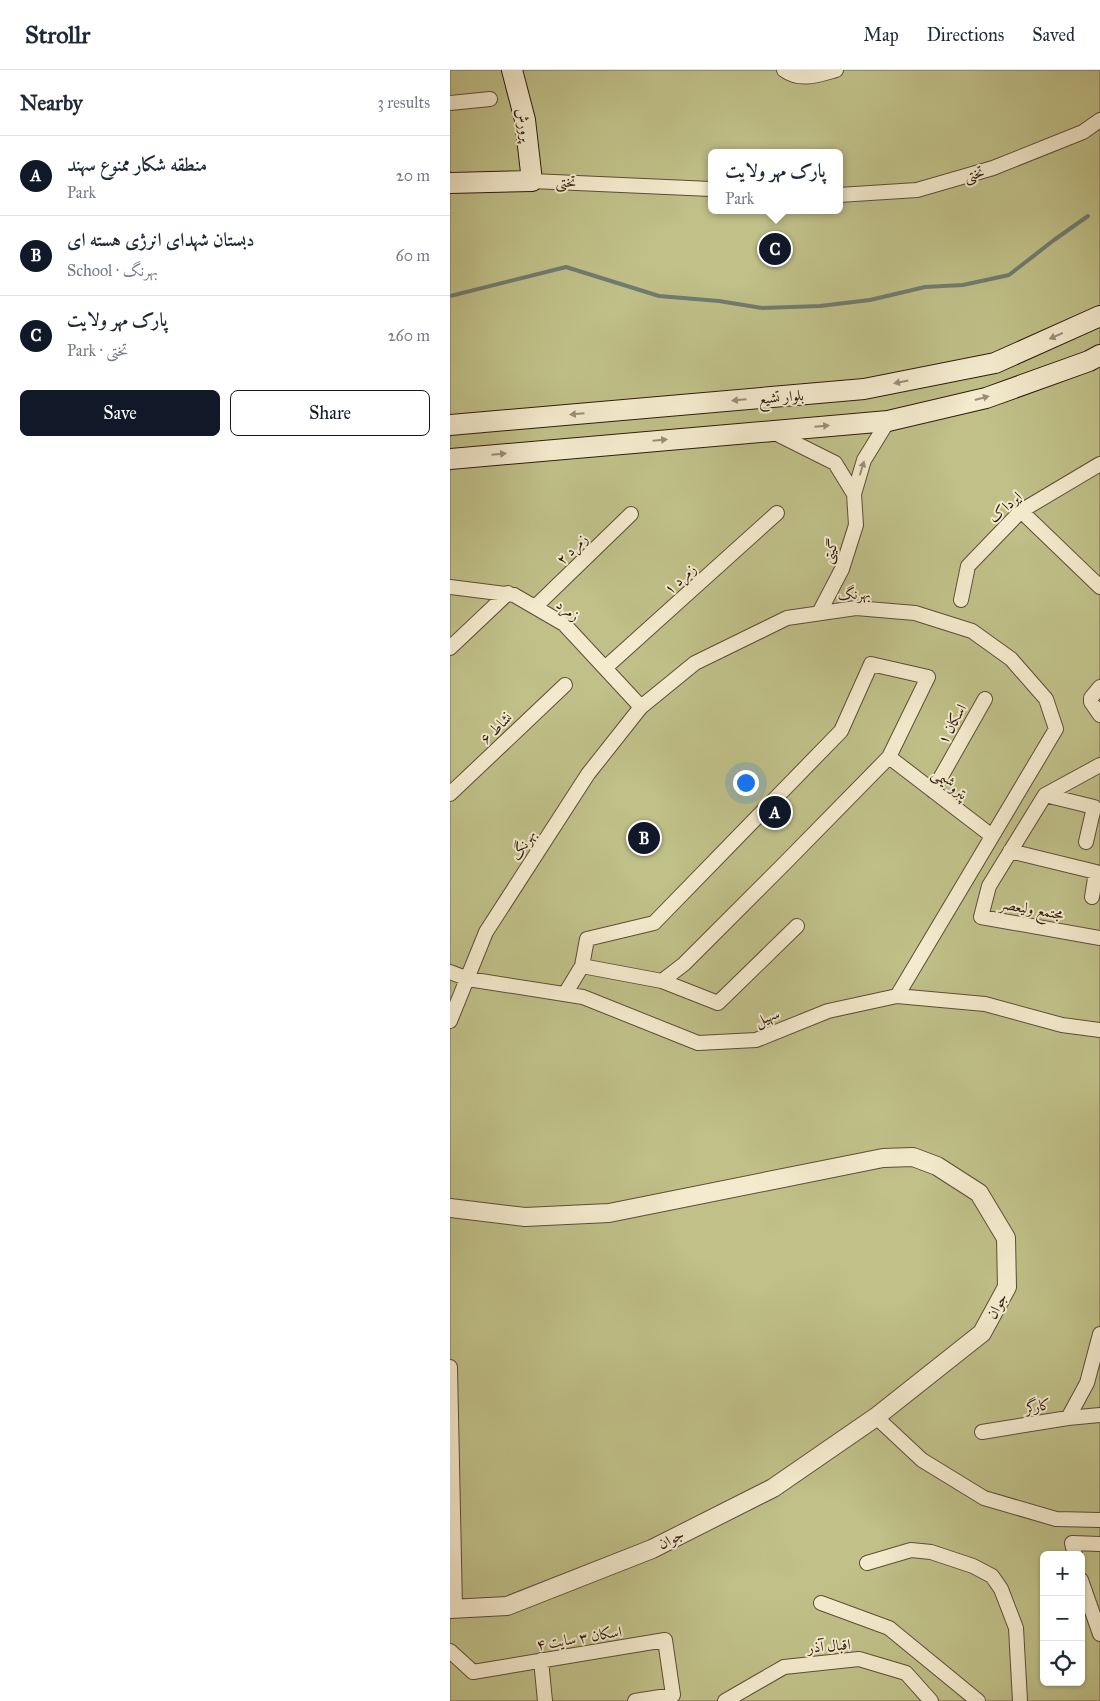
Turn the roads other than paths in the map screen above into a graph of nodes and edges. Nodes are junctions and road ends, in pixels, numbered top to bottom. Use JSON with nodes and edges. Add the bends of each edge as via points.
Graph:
{"nodes":[{"id":1,"x":512,"y":70,"type":"edge"},
{"id":2,"x":784,"y":70,"type":"edge"},
{"id":3,"x":836,"y":70,"type":"edge"},
{"id":4,"x":490,"y":99,"type":"dead end"},
{"id":5,"x":450,"y":103,"type":"edge"},
{"id":6,"x":1100,"y":120,"type":"edge"},
{"id":7,"x":532,"y":181,"type":"junction"},
{"id":8,"x":450,"y":183,"type":"edge"},
{"id":9,"x":708,"y":189,"type":"edge"},
{"id":10,"x":843,"y":195,"type":"edge"},
{"id":11,"x":1100,"y":316,"type":"edge"},
{"id":12,"x":1100,"y":355,"type":"edge"},
{"id":13,"x":888,"y":420,"type":"junction"},
{"id":14,"x":450,"y":425,"type":"edge"},
{"id":15,"x":770,"y":431,"type":"junction"},
{"id":16,"x":450,"y":458,"type":"edge"},
{"id":17,"x":1100,"y":464,"type":"edge"},
{"id":18,"x":854,"y":494,"type":"junction"},
{"id":19,"x":1022,"y":511,"type":"junction"},
{"id":20,"x":777,"y":513,"type":"dead end"},
{"id":21,"x":631,"y":514,"type":"dead end"},
{"id":22,"x":450,"y":587,"type":"edge"},
{"id":23,"x":1100,"y":587,"type":"edge"},
{"id":24,"x":508,"y":593,"type":"junction"},
{"id":25,"x":961,"y":600,"type":"dead end"},
{"id":26,"x":535,"y":607,"type":"junction"},
{"id":27,"x":820,"y":613,"type":"junction"},
{"id":28,"x":450,"y":648,"type":"edge"},
{"id":29,"x":605,"y":668,"type":"junction"},
{"id":30,"x":565,"y":685,"type":"dead end"},
{"id":31,"x":1100,"y":686,"type":"edge"},
{"id":32,"x":985,"y":699,"type":"dead end"},
{"id":33,"x":641,"y":707,"type":"junction"},
{"id":34,"x":1100,"y":715,"type":"edge"},
{"id":35,"x":889,"y":757,"type":"junction"},
{"id":36,"x":1100,"y":765,"type":"edge"},
{"id":37,"x":934,"y":791,"type":"junction"},
{"id":38,"x":450,"y":794,"type":"edge"},
{"id":39,"x":1047,"y":794,"type":"junction"},
{"id":40,"x":992,"y":836,"type":"junction"},
{"id":41,"x":1086,"y":842,"type":"dead end"},
{"id":42,"x":1010,"y":851,"type":"junction"},
{"id":43,"x":1092,"y":897,"type":"dead end"},
{"id":44,"x":797,"y":926,"type":"dead end"},
{"id":45,"x":1100,"y":938,"type":"edge"},
{"id":46,"x":582,"y":966,"type":"junction"},
{"id":47,"x":450,"y":972,"type":"edge"},
{"id":48,"x":468,"y":978,"type":"junction"},
{"id":49,"x":662,"y":981,"type":"junction"},
{"id":50,"x":565,"y":994,"type":"junction"},
{"id":51,"x":897,"y":996,"type":"junction"},
{"id":52,"x":450,"y":1021,"type":"edge"},
{"id":53,"x":1100,"y":1030,"type":"edge"},
{"id":54,"x":450,"y":1208,"type":"edge"},
{"id":55,"x":1100,"y":1334,"type":"edge"},
{"id":56,"x":450,"y":1367,"type":"edge"},
{"id":57,"x":450,"y":1372,"type":"edge"},
{"id":58,"x":1100,"y":1415,"type":"edge"},
{"id":59,"x":876,"y":1417,"type":"junction"},
{"id":60,"x":1068,"y":1418,"type":"junction"},
{"id":61,"x":982,"y":1432,"type":"dead end"},
{"id":62,"x":1100,"y":1520,"type":"edge"},
{"id":63,"x":1100,"y":1544,"type":"edge"},
{"id":64,"x":1074,"y":1551,"type":"edge"},
{"id":65,"x":866,"y":1564,"type":"dead end"},
{"id":66,"x":1085,"y":1591,"type":"edge"},
{"id":67,"x":821,"y":1603,"type":"dead end"},
{"id":68,"x":452,"y":1609,"type":"edge"},
{"id":69,"x":1100,"y":1634,"type":"edge"},
{"id":70,"x":450,"y":1651,"type":"edge"},
{"id":71,"x":541,"y":1660,"type":"junction"},
{"id":72,"x":545,"y":1701,"type":"edge"},
{"id":73,"x":635,"y":1701,"type":"edge"},
{"id":74,"x":725,"y":1701,"type":"edge"},
{"id":75,"x":931,"y":1701,"type":"edge"},
{"id":76,"x":978,"y":1701,"type":"edge"},
{"id":77,"x":1020,"y":1701,"type":"edge"}],
"edges":[{"from":1,"to":7,"type":"main road","name":"پرورش","via":[[525,120]]},
{"from":2,"to":3,"type":"street","via":[[809,78]]},
{"from":4,"to":5,"type":"street"},
{"from":6,"to":10,"type":"street","name":"تختی","via":[[1083,132],[1002,165],[917,190]]},
{"from":7,"to":8,"type":"main road","name":"تختی"},
{"from":7,"to":9,"type":"street","name":"تختی"},
{"from":11,"to":14,"type":"main road","name":"بلوار تشیع","one_way":true,"via":[[995,363],[864,390]]},
{"from":13,"to":12,"type":"main road","one_way":true,"via":[[986,398]]},
{"from":15,"to":13,"type":"main road","one_way":true},
{"from":18,"to":13,"type":"street","name":"گیتی","one_way":true,"via":[[864,460]]},
{"from":16,"to":15,"type":"main road","one_way":true},
{"from":15,"to":18,"type":"street","name":"گیتی","via":[[835,463]]},
{"from":17,"to":19,"type":"street","name":"ایرداک"},
{"from":18,"to":27,"type":"street","name":"گیتی","via":[[856,525],[842,569]]},
{"from":19,"to":23,"type":"street"},
{"from":19,"to":25,"type":"street","name":"ایرداک","via":[[968,566]]},
{"from":20,"to":29,"type":"street","name":"زمرد ۱"},
{"from":21,"to":26,"type":"street","name":"زمرد ۲"},
{"from":22,"to":24,"type":"street","name":"زمرد"},
{"from":24,"to":26,"type":"street","name":"زمرد"},
{"from":24,"to":28,"type":"street"},
{"from":26,"to":29,"type":"street","name":"زمرد","via":[[564,624]]},
{"from":27,"to":33,"type":"street","name":"بهرنگ","via":[[787,618],[695,663]]},
{"from":27,"to":40,"type":"street","name":"بهرنگ","via":[[856,608],[915,613],[972,631],[1010,659],[1046,699],[1056,729]]},
{"from":29,"to":33,"type":"street","name":"زمرد"},
{"from":30,"to":38,"type":"street","name":"نشاط ۶"},
{"from":31,"to":34,"type":"street","via":[[1091,698]]},
{"from":32,"to":37,"type":"street","name":"اسکان ۱"},
{"from":33,"to":48,"type":"street","name":"بهرنگ","via":[[588,774],[486,932]]},
{"from":35,"to":37,"type":"street","name":"پتروشیمی"},
{"from":35,"to":46,"type":"street","via":[[928,677],[871,664],[841,731],[654,923],[587,939]]},
{"from":35,"to":49,"type":"street","via":[[690,957]]},
{"from":36,"to":39,"type":"street"},
{"from":37,"to":40,"type":"street","name":"پتروشیمی"},
{"from":39,"to":41,"type":"street","via":[[1094,807]]},
{"from":39,"to":42,"type":"street","name":"مجتمع ولیعصر"},
{"from":40,"to":51,"type":"street","name":"بهرنگ"},
{"from":42,"to":43,"type":"street","via":[[1096,872]]},
{"from":42,"to":45,"type":"street","name":"مجتمع ولیعصر","via":[[989,886],[981,917]]},
{"from":44,"to":49,"type":"street","via":[[718,1003]]},
{"from":46,"to":49,"type":"street"},
{"from":46,"to":50,"type":"street"},
{"from":47,"to":48,"type":"street","name":"سهیل"},
{"from":48,"to":50,"type":"street","name":"سهیل"},
{"from":48,"to":52,"type":"street","name":"بهرنگ"},
{"from":50,"to":51,"type":"street","name":"سهیل","via":[[583,997],[698,1043],[756,1040],[828,1011]]},
{"from":51,"to":53,"type":"street","name":"سهیل","via":[[985,1004],[1062,1025]]},
{"from":54,"to":59,"type":"street","name":"جوان","via":[[525,1217],[609,1213],[883,1158],[913,1156],[937,1166],[979,1193],[1006,1238],[1008,1287],[982,1333]]},
{"from":55,"to":60,"type":"street","via":[[1087,1383]]},
{"from":56,"to":57,"type":"street"},
{"from":57,"to":68,"type":"street"},
{"from":58,"to":60,"type":"street","name":"کارگر"},
{"from":59,"to":62,"type":"street","via":[[922,1460],[984,1498],[1056,1519]]},
{"from":59,"to":68,"type":"street","name":"جوان","via":[[772,1488],[652,1549],[507,1606]]},
{"from":60,"to":61,"type":"street","name":"کارگر"},
{"from":63,"to":64,"type":"street","via":[[1072,1543]]},
{"from":65,"to":77,"type":"street","via":[[910,1550],[931,1552],[974,1566],[992,1576],[1001,1588],[1016,1628]]},
{"from":66,"to":69,"type":"street"},
{"from":67,"to":76,"type":"street","via":[[889,1628]]},
{"from":70,"to":71,"type":"street","name":"اسکان ۳ سایت ۴","via":[[473,1672]]},
{"from":71,"to":72,"type":"street"},
{"from":71,"to":73,"type":"street","name":"اسکان ۳ سایت ۴","via":[[665,1640],[672,1695]]},
{"from":74,"to":75,"type":"street","name":"اقبال آذر","via":[[784,1666],[859,1659],[906,1673]]}]}
